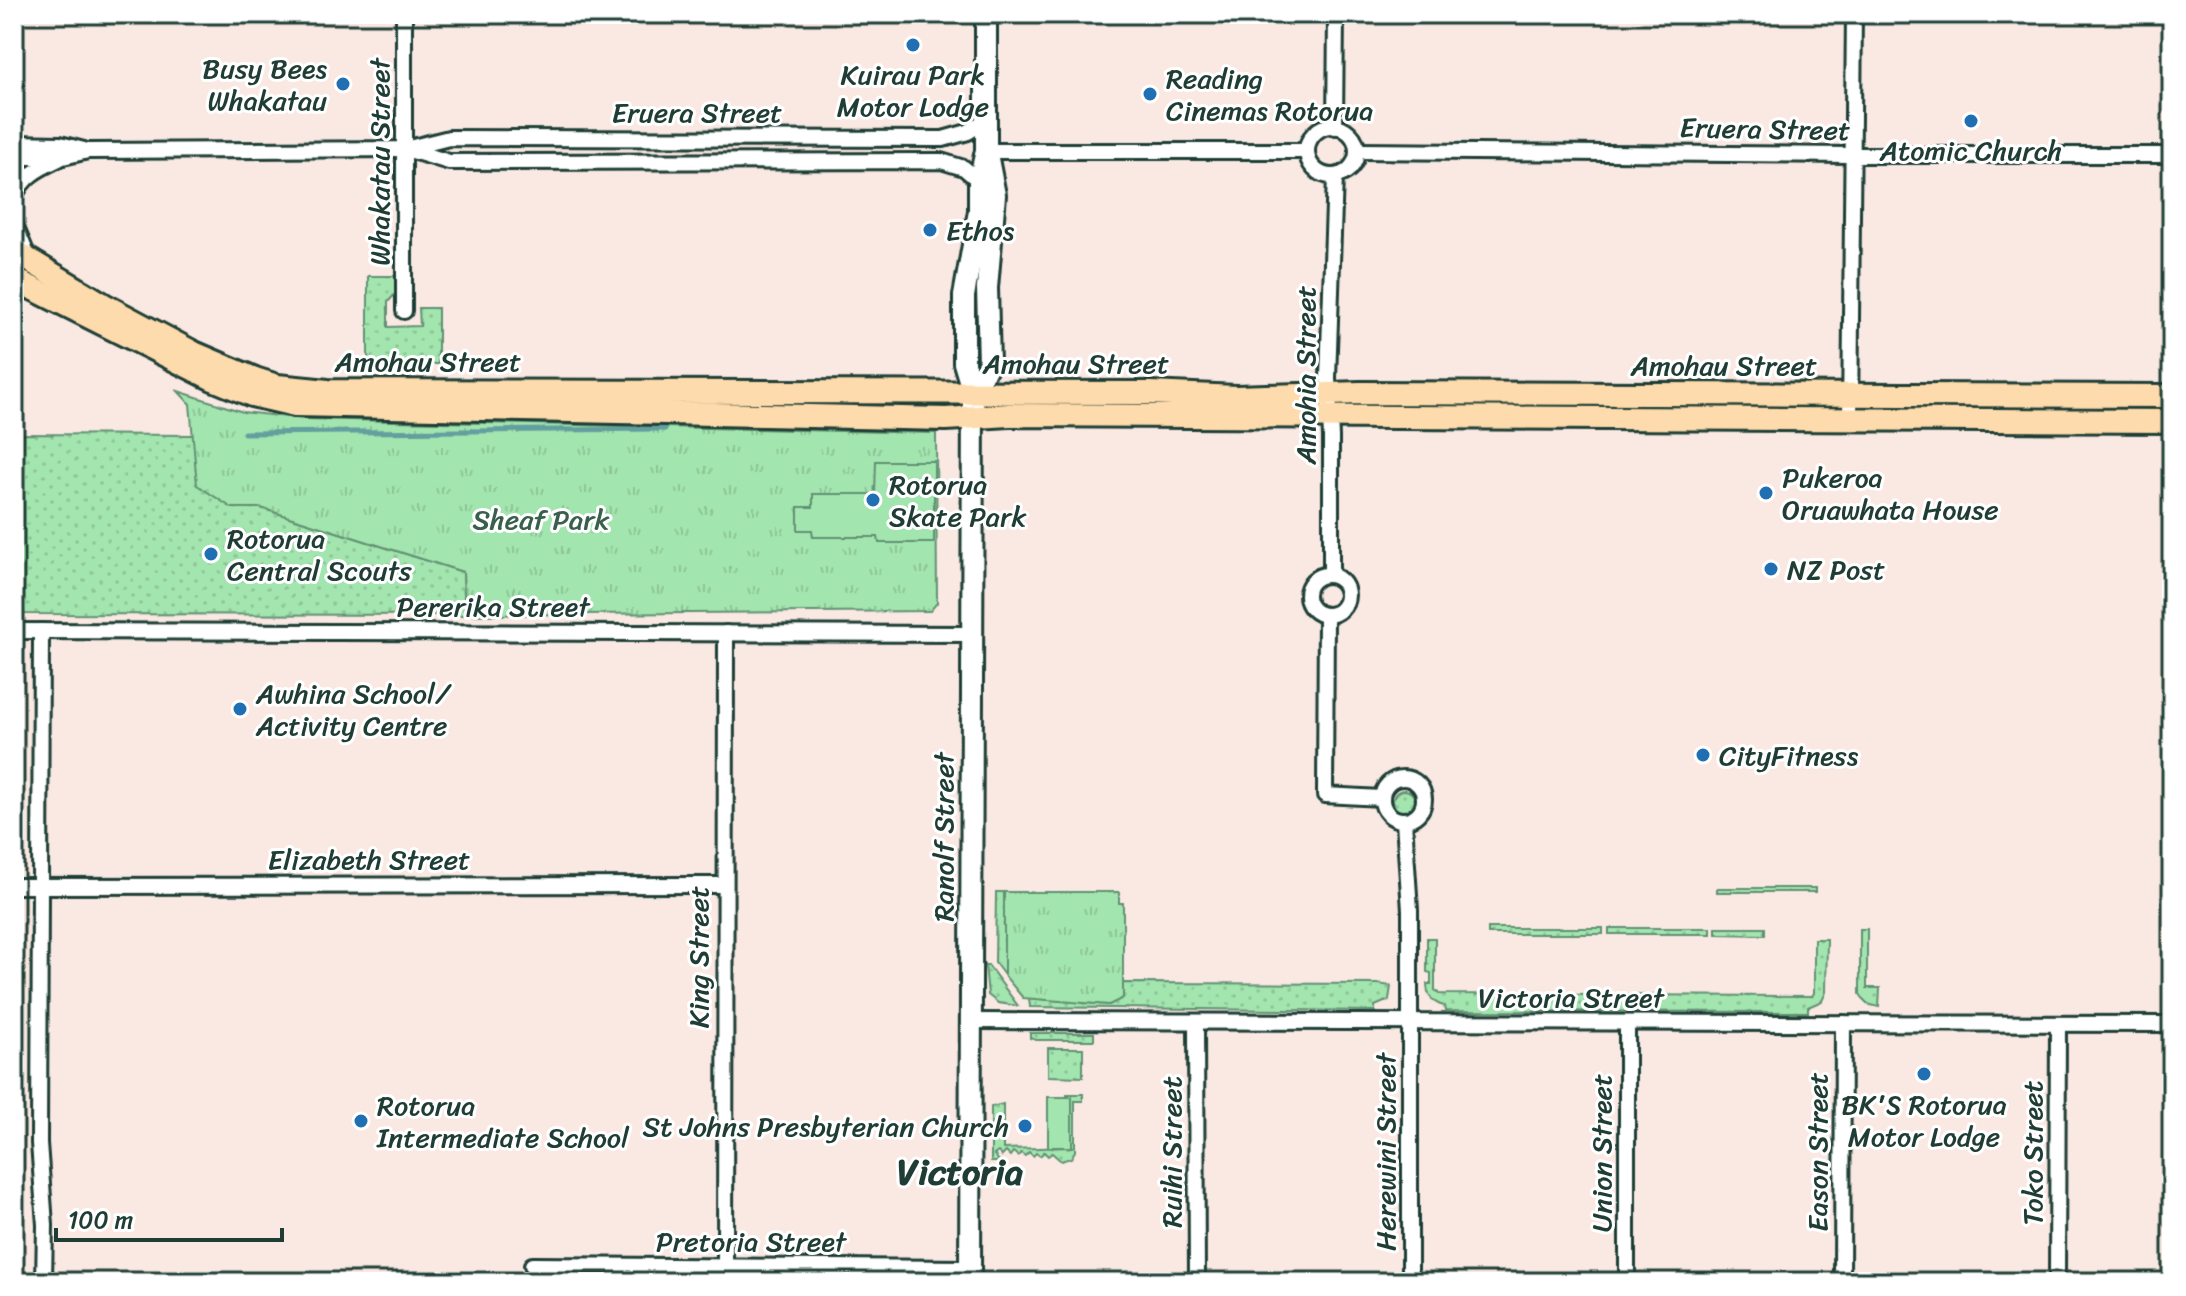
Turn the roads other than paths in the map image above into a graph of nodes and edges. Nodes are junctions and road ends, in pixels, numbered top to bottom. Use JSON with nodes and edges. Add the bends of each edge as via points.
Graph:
{"nodes":[{"id":1,"x":404,"y":14,"type":"edge"},
{"id":2,"x":986,"y":14,"type":"edge"},
{"id":3,"x":1336,"y":14,"type":"edge"},
{"id":4,"x":1854,"y":14,"type":"edge"},
{"id":5,"x":986,"y":120,"type":"junction"},
{"id":6,"x":1335,"y":127,"type":"junction"},
{"id":7,"x":14,"y":143,"type":"edge"},
{"id":8,"x":405,"y":149,"type":"junction"},
{"id":9,"x":88,"y":151,"type":"junction"},
{"id":10,"x":986,"y":151,"type":"junction"},
{"id":11,"x":1307,"y":151,"type":"junction"},
{"id":12,"x":1358,"y":151,"type":"junction"},
{"id":13,"x":1851,"y":155,"type":"junction"},
{"id":14,"x":2172,"y":155,"type":"edge"},
{"id":15,"x":14,"y":157,"type":"edge"},
{"id":16,"x":63,"y":157,"type":"junction"},
{"id":17,"x":1335,"y":176,"type":"junction"},
{"id":18,"x":979,"y":181,"type":"junction"},
{"id":19,"x":14,"y":198,"type":"edge"},
{"id":20,"x":14,"y":223,"type":"edge"},
{"id":21,"x":23,"y":257,"type":"edge"},
{"id":22,"x":14,"y":279,"type":"edge"},
{"id":23,"x":14,"y":287,"type":"edge"},
{"id":24,"x":43,"y":295,"type":"junction"},
{"id":25,"x":404,"y":311,"type":"dead end"},
{"id":26,"x":796,"y":393,"type":"junction"},
{"id":27,"x":973,"y":393,"type":"junction"},
{"id":28,"x":1329,"y":394,"type":"junction"},
{"id":29,"x":1850,"y":395,"type":"junction"},
{"id":30,"x":2172,"y":396,"type":"edge"},
{"id":31,"x":796,"y":416,"type":"junction"},
{"id":32,"x":972,"y":417,"type":"junction"},
{"id":33,"x":1330,"y":418,"type":"junction"},
{"id":34,"x":1850,"y":420,"type":"junction"},
{"id":35,"x":2172,"y":421,"type":"edge"},
{"id":36,"x":1331,"y":574,"type":"junction"},
{"id":37,"x":1326,"y":615,"type":"junction"},
{"id":38,"x":14,"y":631,"type":"edge"},
{"id":39,"x":41,"y":631,"type":"junction"},
{"id":40,"x":726,"y":633,"type":"junction"},
{"id":41,"x":972,"y":634,"type":"junction"},
{"id":42,"x":1381,"y":798,"type":"junction"},
{"id":43,"x":1404,"y":821,"type":"junction"},
{"id":44,"x":724,"y":885,"type":"junction"},
{"id":45,"x":14,"y":886,"type":"edge"},
{"id":46,"x":41,"y":886,"type":"junction"},
{"id":47,"x":971,"y":1021,"type":"junction"},
{"id":48,"x":1196,"y":1022,"type":"junction"},
{"id":49,"x":1411,"y":1022,"type":"junction"},
{"id":50,"x":1627,"y":1023,"type":"junction"},
{"id":51,"x":1843,"y":1023,"type":"junction"},
{"id":52,"x":2058,"y":1024,"type":"junction"},
{"id":53,"x":2172,"y":1024,"type":"edge"},
{"id":54,"x":532,"y":1265,"type":"dead end"},
{"id":55,"x":725,"y":1275,"type":"edge"},
{"id":56,"x":970,"y":1275,"type":"edge"},
{"id":57,"x":44,"y":1282,"type":"edge"},
{"id":58,"x":1197,"y":1282,"type":"edge"},
{"id":59,"x":1410,"y":1282,"type":"edge"},
{"id":60,"x":1627,"y":1282,"type":"edge"},
{"id":61,"x":1842,"y":1282,"type":"edge"},
{"id":62,"x":2057,"y":1282,"type":"edge"}],
"edges":[{"from":1,"to":8,"type":"street","name":"Whakatau Street"},
{"from":2,"to":5,"type":"street","name":"Ranolf Street"},
{"from":3,"to":6,"type":"street"},
{"from":4,"to":13,"type":"street"},
{"from":5,"to":8,"type":"street","name":"Eruera Street","via":[[943,139],[449,138]]},
{"from":5,"to":10,"type":"street","name":"Ranolf Street"},
{"from":6,"to":11,"type":"street","via":[[1312,136]]},
{"from":6,"to":12,"type":"street","via":[[1351,134]]},
{"from":7,"to":9,"type":"street","name":"Eruera Street"},
{"from":8,"to":9,"type":"street","name":"Eruera Street"},
{"from":8,"to":18,"type":"street","name":"Eruera Street","via":[[449,162],[941,161],[964,168]]},
{"from":8,"to":25,"type":"street","name":"Whakatau Street"},
{"from":9,"to":16,"type":"street","name":"Eruera Street"},
{"from":10,"to":11,"type":"street"},
{"from":10,"to":18,"type":"street","name":"Ranolf Street"},
{"from":10,"to":27,"type":"street","name":"Ranolf Street","via":[[995,195],[987,288],[989,363]]},
{"from":11,"to":17,"type":"street","via":[[1320,173]]},
{"from":12,"to":13,"type":"street","name":"Eruera Street"},
{"from":12,"to":17,"type":"street","via":[[1352,167]]},
{"from":13,"to":14,"type":"street","name":"Eruera Street"},
{"from":13,"to":29,"type":"street"},
{"from":15,"to":16,"type":"street","name":"Eruera Street"},
{"from":16,"to":19,"type":"street","name":"Eruera Street","via":[[34,171]]},
{"from":17,"to":28,"type":"street","name":"Amohia Street"},
{"from":18,"to":27,"type":"street","name":"Ranolf Street","via":[[964,296],[964,363]]},
{"from":20,"to":21,"type":"street"},
{"from":21,"to":26,"type":"main road","name":"Amohau Street","via":[[194,353],[277,386],[366,392]]},
{"from":22,"to":24,"type":"main road","name":"Amohau Street"},
{"from":23,"to":24,"type":"main road"},
{"from":24,"to":31,"type":"main road","name":"Amohau Street","via":[[211,378],[295,405]]},
{"from":26,"to":27,"type":"main road","name":"Amohau Street"},
{"from":26,"to":31,"type":"main road"},
{"from":27,"to":28,"type":"main road","name":"Amohau Street"},
{"from":27,"to":32,"type":"street","name":"Ranolf Street"},
{"from":28,"to":29,"type":"main road","name":"Amohau Street"},
{"from":28,"to":33,"type":"street","name":"Amohia Street"},
{"from":29,"to":30,"type":"main road","name":"Amohau Street"},
{"from":29,"to":34,"type":"street"},
{"from":31,"to":32,"type":"main road","name":"Amohau Street"},
{"from":32,"to":33,"type":"main road","name":"Amohau Street"},
{"from":32,"to":41,"type":"street","name":"Ranolf Street"},
{"from":33,"to":34,"type":"main road","name":"Amohau Street"},
{"from":33,"to":36,"type":"street","name":"Amohia Street"},
{"from":34,"to":35,"type":"main road","name":"Amohau Street"},
{"from":36,"to":37,"type":"street","name":"Amohia Street","via":[[1345,583],[1347,597],[1337,612]]},
{"from":36,"to":37,"type":"street","via":[[1316,579],[1306,596],[1311,610]]},
{"from":37,"to":42,"type":"street","via":[[1325,795]]},
{"from":38,"to":39,"type":"street","name":"Pererika Street"},
{"from":39,"to":40,"type":"street","name":"Pererika Street"},
{"from":39,"to":46,"type":"street"},
{"from":40,"to":41,"type":"street","name":"Pererika Street"},
{"from":40,"to":44,"type":"street","name":"King Street"},
{"from":41,"to":47,"type":"street","name":"Ranolf Street"},
{"from":42,"to":43,"type":"street","via":[[1389,815]]},
{"from":42,"to":43,"type":"street","via":[[1398,778],[1419,785],[1423,806]]},
{"from":43,"to":49,"type":"street"},
{"from":44,"to":46,"type":"street","name":"Elizabeth Street"},
{"from":44,"to":55,"type":"street","name":"King Street"},
{"from":45,"to":46,"type":"street","name":"Elizabeth Street"},
{"from":46,"to":57,"type":"street"},
{"from":47,"to":48,"type":"street","name":"Victoria Street"},
{"from":47,"to":56,"type":"street","name":"Ranolf Street"},
{"from":48,"to":49,"type":"street","name":"Victoria Street"},
{"from":48,"to":58,"type":"street","name":"Ruihi Street"},
{"from":49,"to":50,"type":"street","name":"Victoria Street"},
{"from":49,"to":59,"type":"street","name":"Herewini Street"},
{"from":50,"to":51,"type":"street","name":"Victoria Street"},
{"from":50,"to":60,"type":"street","name":"Union Street"},
{"from":51,"to":52,"type":"street","name":"Victoria Street"},
{"from":51,"to":61,"type":"street","name":"Eason Street"},
{"from":52,"to":53,"type":"street","name":"Victoria Street"},
{"from":52,"to":62,"type":"street","name":"Toko Street"},
{"from":54,"to":55,"type":"street","name":"Pretoria Street"},
{"from":55,"to":56,"type":"street","name":"Pretoria Street"}]}
